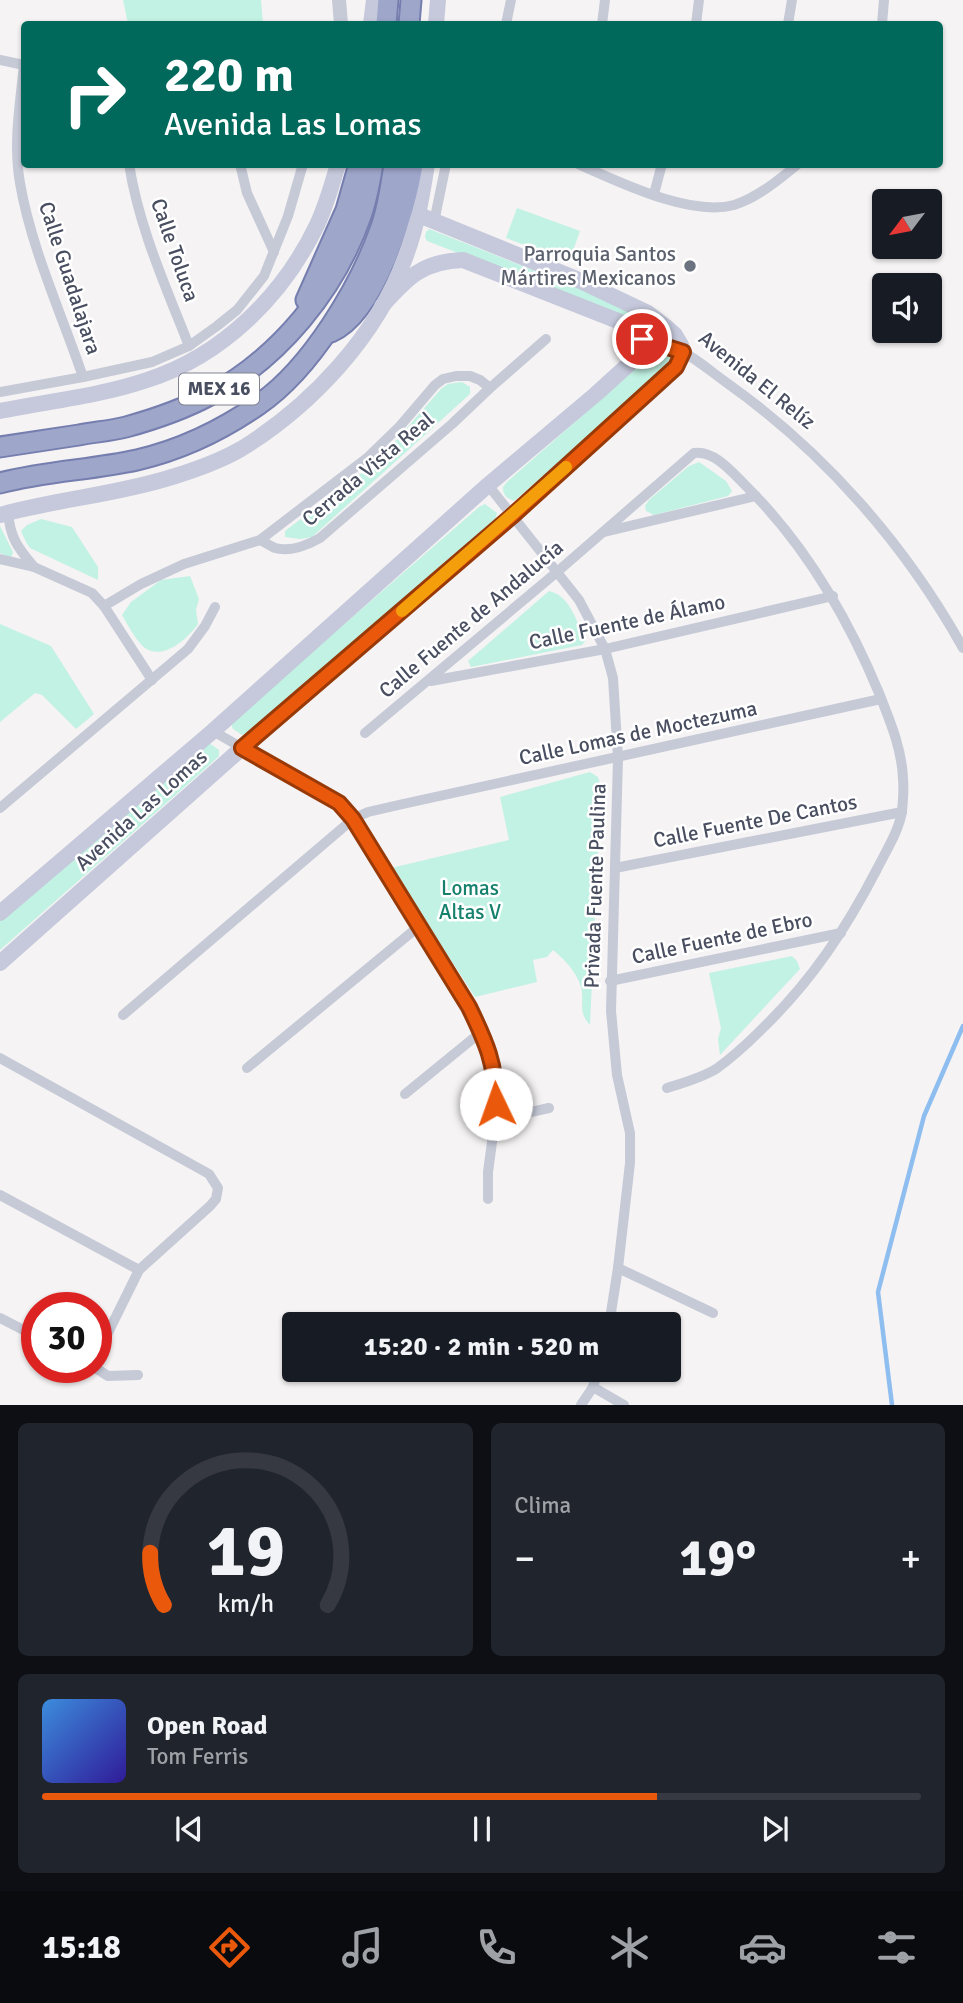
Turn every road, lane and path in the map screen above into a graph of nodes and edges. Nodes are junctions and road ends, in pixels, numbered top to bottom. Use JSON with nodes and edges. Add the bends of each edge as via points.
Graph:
{"nodes":[{"id":1,"x":338,"y":0,"type":"edge"},
{"id":2,"x":374,"y":0,"type":"edge"},
{"id":3,"x":388,"y":0,"type":"edge"},
{"id":4,"x":411,"y":0,"type":"edge"},
{"id":5,"x":438,"y":0,"type":"edge"},
{"id":6,"x":511,"y":0,"type":"edge"},
{"id":7,"x":605,"y":0,"type":"edge"},
{"id":8,"x":699,"y":0,"type":"edge"},
{"id":9,"x":792,"y":0,"type":"edge"},
{"id":10,"x":884,"y":0,"type":"edge"},
{"id":11,"x":334,"y":21,"type":"edge"},
{"id":12,"x":341,"y":21,"type":"edge"},
{"id":13,"x":371,"y":21,"type":"edge"},
{"id":14,"x":386,"y":21,"type":"edge"},
{"id":15,"x":409,"y":21,"type":"edge"},
{"id":16,"x":436,"y":21,"type":"edge"},
{"id":17,"x":507,"y":21,"type":"edge"},
{"id":18,"x":602,"y":21,"type":"edge"},
{"id":19,"x":696,"y":21,"type":"edge"},
{"id":20,"x":788,"y":21,"type":"edge"},
{"id":21,"x":882,"y":21,"type":"edge"},
{"id":22,"x":0,"y":60,"type":"edge"},
{"id":23,"x":21,"y":64,"type":"edge"},
{"id":24,"x":21,"y":89,"type":"edge"},
{"id":25,"x":130,"y":168,"type":"edge"},
{"id":26,"x":241,"y":168,"type":"edge"},
{"id":27,"x":302,"y":168,"type":"edge"},
{"id":28,"x":332,"y":168,"type":"edge"},
{"id":29,"x":337,"y":168,"type":"edge"},
{"id":30,"x":358,"y":168,"type":"edge"},
{"id":31,"x":372,"y":168,"type":"edge"},
{"id":32,"x":393,"y":168,"type":"edge"},
{"id":33,"x":412,"y":168,"type":"edge"},
{"id":34,"x":428,"y":168,"type":"edge"},
{"id":35,"x":445,"y":168,"type":"edge"},
{"id":36,"x":588,"y":168,"type":"edge"},
{"id":37,"x":661,"y":168,"type":"edge"},
{"id":38,"x":791,"y":168,"type":"edge"},
{"id":39,"x":330,"y":192,"type":"junction"},
{"id":40,"x":654,"y":194,"type":"junction"},
{"id":41,"x":427,"y":218,"type":"junction"},
{"id":42,"x":274,"y":252,"type":"junction"},
{"id":43,"x":382,"y":306,"type":"junction"},
{"id":44,"x":295,"y":327,"type":"junction"},
{"id":45,"x":327,"y":334,"type":"junction"},
{"id":46,"x":642,"y":339,"type":"junction"},
{"id":47,"x":546,"y":340,"type":"dead end"},
{"id":48,"x":189,"y":346,"type":"junction"},
{"id":49,"x":683,"y":352,"type":"junction"},
{"id":50,"x":83,"y":377,"type":"junction"},
{"id":51,"x":490,"y":388,"type":"junction"},
{"id":52,"x":0,"y":392,"type":"edge"},
{"id":53,"x":0,"y":411,"type":"edge"},
{"id":54,"x":0,"y":447,"type":"edge"},
{"id":55,"x":0,"y":483,"type":"edge"},
{"id":56,"x":488,"y":485,"type":"junction"},
{"id":57,"x":756,"y":496,"type":"junction"},
{"id":58,"x":4,"y":513,"type":"edge"},
{"id":59,"x":512,"y":516,"type":"junction"},
{"id":60,"x":601,"y":533,"type":"junction"},
{"id":61,"x":260,"y":540,"type":"junction"},
{"id":62,"x":0,"y":559,"type":"edge"},
{"id":63,"x":34,"y":567,"type":"junction"},
{"id":64,"x":557,"y":572,"type":"junction"},
{"id":65,"x":833,"y":596,"type":"junction"},
{"id":66,"x":104,"y":606,"type":"junction"},
{"id":67,"x":215,"y":607,"type":"dead end"},
{"id":68,"x":963,"y":648,"type":"edge"},
{"id":69,"x":605,"y":649,"type":"junction"},
{"id":70,"x":152,"y":680,"type":"junction"},
{"id":71,"x":429,"y":681,"type":"junction"},
{"id":72,"x":881,"y":699,"type":"junction"},
{"id":73,"x":213,"y":731,"type":"junction"},
{"id":74,"x":365,"y":733,"type":"dead end"},
{"id":75,"x":242,"y":748,"type":"junction"},
{"id":76,"x":618,"y":758,"type":"junction"},
{"id":77,"x":0,"y":808,"type":"edge"},
{"id":78,"x":902,"y":812,"type":"junction"},
{"id":79,"x":353,"y":819,"type":"junction"},
{"id":80,"x":615,"y":868,"type":"junction"},
{"id":81,"x":0,"y":913,"type":"edge"},
{"id":82,"x":418,"y":927,"type":"junction"},
{"id":83,"x":841,"y":933,"type":"junction"},
{"id":84,"x":0,"y":963,"type":"edge"},
{"id":85,"x":610,"y":981,"type":"junction"},
{"id":86,"x":123,"y":1015,"type":"dead end"},
{"id":87,"x":481,"y":1032,"type":"junction"},
{"id":88,"x":0,"y":1058,"type":"edge"},
{"id":89,"x":247,"y":1068,"type":"dead end"},
{"id":90,"x":667,"y":1088,"type":"dead end"},
{"id":91,"x":405,"y":1094,"type":"dead end"},
{"id":92,"x":549,"y":1108,"type":"dead end"},
{"id":93,"x":495,"y":1120,"type":"junction"},
{"id":94,"x":0,"y":1195,"type":"edge"},
{"id":95,"x":488,"y":1199,"type":"dead end"},
{"id":96,"x":618,"y":1268,"type":"junction"},
{"id":97,"x":139,"y":1270,"type":"junction"},
{"id":98,"x":611,"y":1312,"type":"edge"},
{"id":99,"x":712,"y":1313,"type":"dead end"},
{"id":100,"x":0,"y":1318,"type":"edge"},
{"id":101,"x":112,"y":1325,"type":"edge"},
{"id":102,"x":21,"y":1329,"type":"edge"},
{"id":103,"x":138,"y":1375,"type":"dead end"},
{"id":104,"x":112,"y":1376,"type":"edge"},
{"id":105,"x":594,"y":1382,"type":"edge"},
{"id":106,"x":593,"y":1387,"type":"junction"},
{"id":107,"x":581,"y":1405,"type":"edge"},
{"id":108,"x":624,"y":1405,"type":"edge"}],
"edges":[{"from":1,"to":11,"type":"street"},
{"from":1,"to":12,"type":"street"},
{"from":2,"to":13,"type":"main road"},
{"from":3,"to":14,"type":"highway"},
{"from":4,"to":15,"type":"highway"},
{"from":5,"to":16,"type":"main road"},
{"from":6,"to":17,"type":"street"},
{"from":7,"to":18,"type":"street"},
{"from":8,"to":19,"type":"street"},
{"from":9,"to":20,"type":"street"},
{"from":10,"to":21,"type":"street"},
{"from":22,"to":23,"type":"street"},
{"from":24,"to":50,"type":"street","name":"Calle Guadalajara","via":[[16,130],[20,181],[30,227]]},
{"from":25,"to":48,"type":"street","name":"Calle Toluca","via":[[153,255]]},
{"from":26,"to":42,"type":"street","via":[[247,193]]},
{"from":27,"to":42,"type":"street"},
{"from":28,"to":39,"type":"street"},
{"from":29,"to":39,"type":"main road"},
{"from":30,"to":44,"type":"highway","via":[[346,211]]},
{"from":31,"to":44,"type":"highway","number":"MEX 16","via":[[361,216],[346,249],[319,297]]},
{"from":32,"to":45,"type":"highway","number":"MEX 16","via":[[382,226]]},
{"from":33,"to":45,"type":"highway","via":[[393,242],[372,284],[352,317]]},
{"from":34,"to":41,"type":"main road"},
{"from":35,"to":41,"type":"street"},
{"from":36,"to":40,"type":"street"},
{"from":37,"to":40,"type":"street"},
{"from":38,"to":40,"type":"street","via":[[731,205],[679,204]]},
{"from":39,"to":53,"type":"main road","via":[[307,244],[272,296],[204,354],[149,380]]},
{"from":41,"to":43,"type":"main road"},
{"from":41,"to":49,"type":"main road","name":"Avenida El Relíz","via":[[648,313],[675,335]]},
{"from":42,"to":48,"type":"street","via":[[264,276],[237,310]]},
{"from":43,"to":46,"type":"main road","via":[[424,267],[443,260],[463,260],[618,321]]},
{"from":43,"to":58,"type":"main road","via":[[344,362],[312,395],[241,449],[172,478]]},
{"from":44,"to":54,"type":"highway","number":"MEX 16","via":[[250,370],[171,413],[123,428]]},
{"from":45,"to":55,"type":"highway","number":"MEX 16","via":[[298,370],[260,404],[186,444],[138,460]]},
{"from":46,"to":49,"type":"street"},
{"from":46,"to":56,"type":"main road","name":"Avenida Las Lomas","via":[[639,355]]},
{"from":47,"to":51,"type":"street","name":"Cerrada Vista Real"},
{"from":48,"to":50,"type":"street","via":[[152,362]]},
{"from":49,"to":59,"type":"main road","name":"Avenida Las Lomas","via":[[664,379]]},
{"from":49,"to":68,"type":"street","name":"Avenida El Relíz","via":[[820,458],[922,582]]},
{"from":50,"to":52,"type":"street"},
{"from":51,"to":61,"type":"street","name":"Cerrada Vista Real","via":[[320,538],[289,548]]},
{"from":51,"to":61,"type":"street","name":"Cerrada Vista Real","via":[[470,376],[443,379],[368,458]]},
{"from":56,"to":59,"type":"street","name":"Privada Fuente Paulina"},
{"from":56,"to":73,"type":"main road","name":"Avenida Las Lomas"},
{"from":57,"to":60,"type":"street","name":"Calle Fuente de Andalucía"},
{"from":57,"to":60,"type":"street","name":"Calle Fuente de Andalucía","via":[[719,461],[694,453]]},
{"from":57,"to":65,"type":"street","name":"Calle Fuente de Andalucía"},
{"from":58,"to":63,"type":"street","via":[[12,538]]},
{"from":59,"to":64,"type":"street","name":"Privada Fuente Paulina"},
{"from":59,"to":75,"type":"main road","name":"Avenida Las Lomas"},
{"from":60,"to":64,"type":"street","name":"Calle Fuente de Andalucía"},
{"from":61,"to":66,"type":"street","name":"Cerrada Vista Real","via":[[184,564]]},
{"from":62,"to":63,"type":"street"},
{"from":63,"to":66,"type":"street","via":[[92,593]]},
{"from":64,"to":69,"type":"street","name":"Privada Fuente Paulina","via":[[584,608]]},
{"from":64,"to":71,"type":"street","name":"Calle Fuente de Andalucía"},
{"from":65,"to":69,"type":"street","name":"Calle Fuente de Álamo"},
{"from":65,"to":72,"type":"street","name":"Calle Fuente de Andalucía"},
{"from":66,"to":70,"type":"street"},
{"from":67,"to":70,"type":"street","via":[[188,649]]},
{"from":69,"to":71,"type":"street","name":"Calle Fuente de Álamo"},
{"from":69,"to":76,"type":"street","name":"Privada Fuente Paulina","via":[[613,678]]},
{"from":70,"to":77,"type":"street"},
{"from":71,"to":74,"type":"street","name":"Calle Fuente de Andalucía"},
{"from":72,"to":76,"type":"street","name":"Calle Lomas de Moctezuma"},
{"from":72,"to":78,"type":"street","name":"Calle Fuente de Andalucía","via":[[900,754]]},
{"from":73,"to":75,"type":"street"},
{"from":73,"to":81,"type":"main road","name":"Avenida Las Lomas"},
{"from":75,"to":79,"type":"street","via":[[339,803]]},
{"from":75,"to":84,"type":"main road","name":"Avenida Las Lomas"},
{"from":76,"to":79,"type":"street","name":"Calle Lomas de Moctezuma"},
{"from":76,"to":80,"type":"street","name":"Privada Fuente Paulina"},
{"from":78,"to":80,"type":"street","name":"Calle Fuente De Cantos"},
{"from":78,"to":83,"type":"street","name":"Calle Fuente de Andalucía","via":[[891,842]]},
{"from":79,"to":82,"type":"street"},
{"from":79,"to":86,"type":"street"},
{"from":80,"to":85,"type":"street","name":"Privada Fuente Paulina"},
{"from":82,"to":87,"type":"street"},
{"from":82,"to":89,"type":"street"},
{"from":83,"to":85,"type":"street","name":"Calle Fuente de Ebro"},
{"from":83,"to":90,"type":"street","name":"Calle Fuente de Andalucía","via":[[814,972],[743,1047],[713,1070]]},
{"from":85,"to":96,"type":"street","name":"Privada Fuente Paulina","via":[[612,1042],[631,1133]]},
{"from":87,"to":91,"type":"street"},
{"from":87,"to":93,"type":"street","via":[[493,1064]]},
{"from":88,"to":97,"type":"street","via":[[209,1174],[218,1188],[216,1199]]},
{"from":92,"to":93,"type":"street"},
{"from":93,"to":95,"type":"street"},
{"from":94,"to":97,"type":"street"},
{"from":96,"to":98,"type":"street","name":"Privada Fuente Paulina"},
{"from":96,"to":99,"type":"street"},
{"from":97,"to":101,"type":"street"},
{"from":100,"to":102,"type":"street"},
{"from":103,"to":104,"type":"street"},
{"from":105,"to":106,"type":"street"},
{"from":106,"to":107,"type":"street"},
{"from":106,"to":108,"type":"street"}]}
